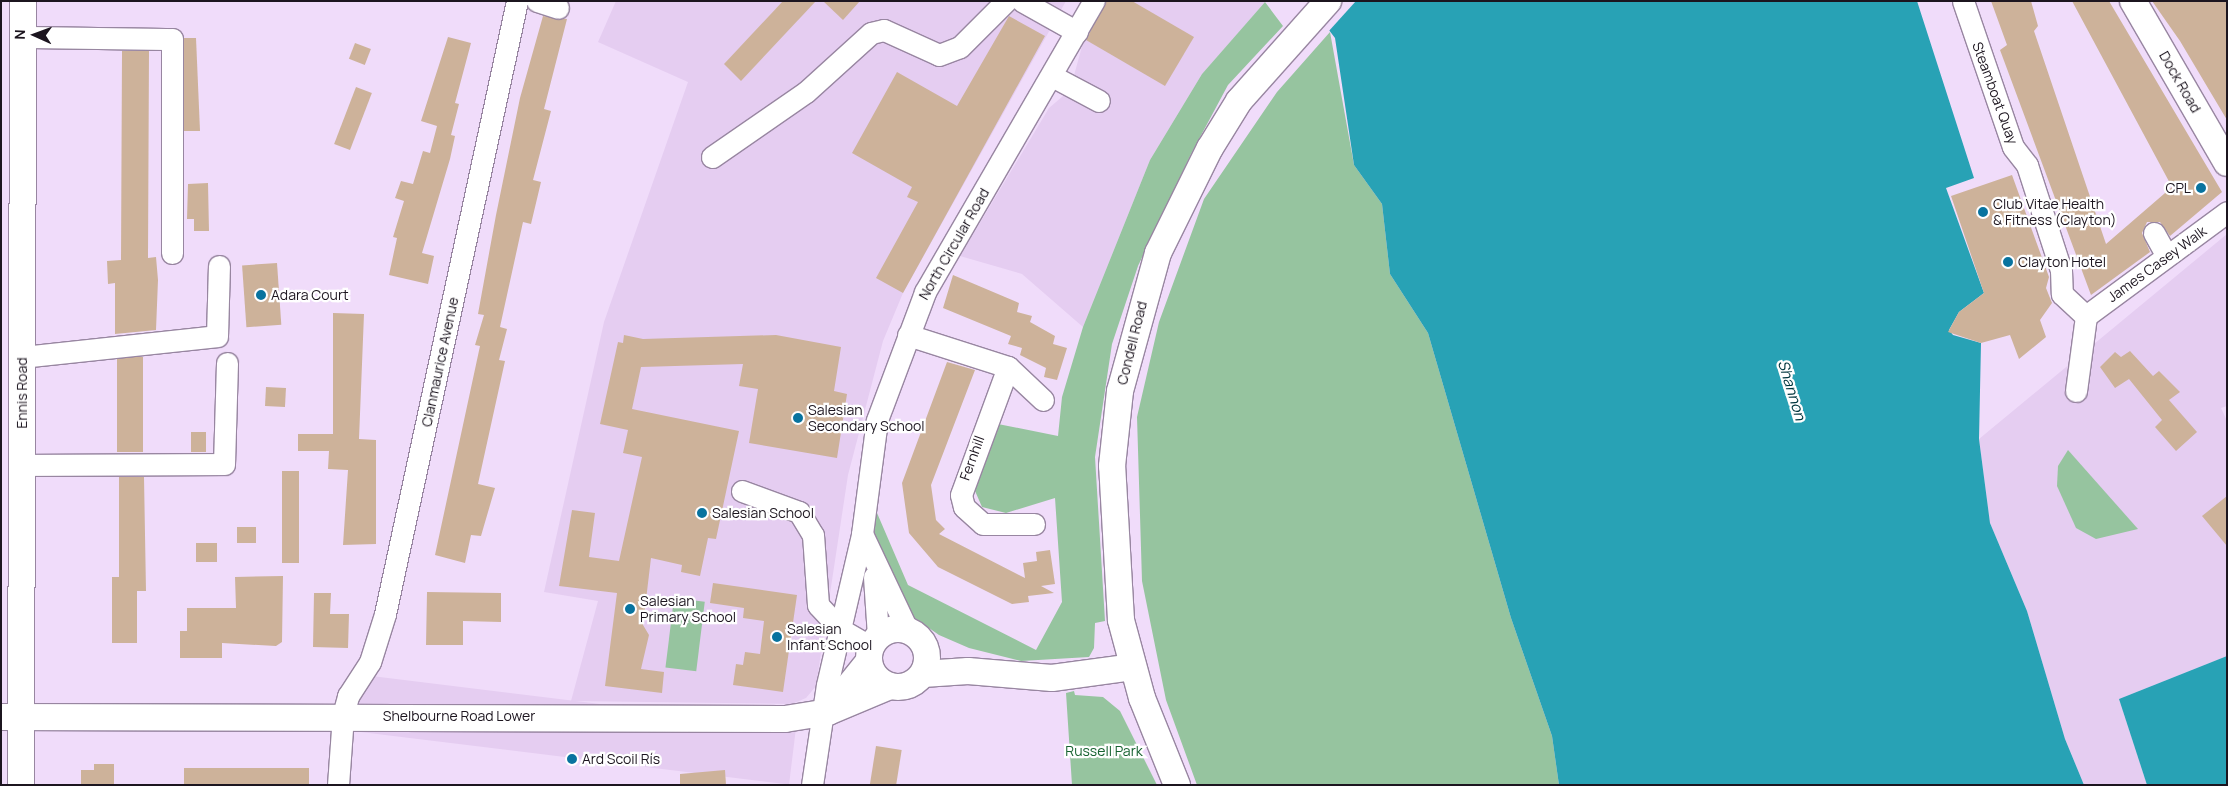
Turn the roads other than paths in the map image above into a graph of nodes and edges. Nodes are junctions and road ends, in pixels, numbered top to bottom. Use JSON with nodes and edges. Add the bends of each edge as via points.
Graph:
{"nodes":[{"id":1,"x":23,"y":1,"type":"edge"},
{"id":2,"x":517,"y":1,"type":"edge"},
{"id":3,"x":537,"y":1,"type":"edge"},
{"id":4,"x":1006,"y":1,"type":"edge"},
{"id":5,"x":1022,"y":1,"type":"edge"},
{"id":6,"x":1094,"y":1,"type":"edge"},
{"id":7,"x":1328,"y":1,"type":"edge"},
{"id":8,"x":1963,"y":1,"type":"edge"},
{"id":9,"x":2133,"y":1,"type":"edge"},
{"id":10,"x":558,"y":8,"type":"dead end"},
{"id":11,"x":1077,"y":32,"type":"junction"},
{"id":12,"x":23,"y":38,"type":"junction"},
{"id":13,"x":1052,"y":76,"type":"junction"},
{"id":14,"x":1099,"y":101,"type":"dead end"},
{"id":15,"x":712,"y":157,"type":"dead end"},
{"id":16,"x":2227,"y":163,"type":"edge"},
{"id":17,"x":2227,"y":212,"type":"edge"},
{"id":18,"x":2154,"y":233,"type":"dead end"},
{"id":19,"x":172,"y":253,"type":"dead end"},
{"id":20,"x":2168,"y":256,"type":"junction"},
{"id":21,"x":219,"y":266,"type":"dead end"},
{"id":22,"x":2086,"y":316,"type":"junction"},
{"id":23,"x":908,"y":335,"type":"junction"},
{"id":24,"x":22,"y":357,"type":"junction"},
{"id":25,"x":227,"y":363,"type":"dead end"},
{"id":26,"x":1008,"y":367,"type":"junction"},
{"id":27,"x":2076,"y":391,"type":"dead end"},
{"id":28,"x":1043,"y":400,"type":"dead end"},
{"id":29,"x":22,"y":465,"type":"junction"},
{"id":30,"x":742,"y":492,"type":"dead end"},
{"id":31,"x":1034,"y":524,"type":"dead end"},
{"id":32,"x":862,"y":534,"type":"junction"},
{"id":33,"x":873,"y":564,"type":"junction"},
{"id":34,"x":840,"y":629,"type":"junction"},
{"id":35,"x":907,"y":630,"type":"junction"},
{"id":36,"x":873,"y":648,"type":"junction"},
{"id":37,"x":925,"y":663,"type":"junction"},
{"id":38,"x":1132,"y":667,"type":"junction"},
{"id":39,"x":890,"y":686,"type":"junction"},
{"id":40,"x":825,"y":713,"type":"junction"},
{"id":41,"x":343,"y":715,"type":"junction"},
{"id":42,"x":11,"y":717,"type":"edge"},
{"id":43,"x":21,"y":785,"type":"edge"},
{"id":44,"x":338,"y":785,"type":"edge"},
{"id":45,"x":812,"y":785,"type":"edge"},
{"id":46,"x":1177,"y":785,"type":"edge"}],
"edges":[{"from":1,"to":12,"type":"main road","name":"Ennis Road"},
{"from":2,"to":41,"type":"street","name":"Clanmaurice Avenue","via":[[386,614],[370,662],[348,696]]},
{"from":3,"to":10,"type":"street"},
{"from":4,"to":15,"type":"street","via":[[960,47],[940,55],[884,30],[871,33],[806,92]]},
{"from":5,"to":11,"type":"street"},
{"from":6,"to":11,"type":"street","name":"North Circular Road"},
{"from":7,"to":38,"type":"main road","name":"Condell Road","via":[[1278,53],[1239,101],[1210,148],[1158,253],[1134,326],[1120,391],[1112,466],[1114,556]]},
{"from":8,"to":22,"type":"street","name":"Steamboat Quay","via":[[2013,147],[2027,165],[2061,270],[2062,294]]},
{"from":9,"to":16,"type":"main road","name":"Dock Road"},
{"from":11,"to":13,"type":"street","name":"North Circular Road"},
{"from":12,"to":19,"type":"street","via":[[172,39]]},
{"from":12,"to":24,"type":"main road","name":"Ennis Road"},
{"from":13,"to":14,"type":"street"},
{"from":13,"to":23,"type":"street","name":"North Circular Road","via":[[925,292]]},
{"from":17,"to":20,"type":"street","name":"James Casey Walk"},
{"from":18,"to":20,"type":"street"},
{"from":20,"to":22,"type":"street","name":"James Casey Walk"},
{"from":21,"to":24,"type":"street","via":[[217,336]]},
{"from":22,"to":27,"type":"street"},
{"from":23,"to":26,"type":"street"},
{"from":23,"to":32,"type":"street","name":"North Circular Road","via":[[877,420]]},
{"from":24,"to":29,"type":"main road","name":"Ennis Road"},
{"from":25,"to":29,"type":"street","via":[[224,464]]},
{"from":26,"to":28,"type":"street"},
{"from":26,"to":31,"type":"street","name":"Fernhill","via":[[961,495],[964,507],[983,524]]},
{"from":29,"to":42,"type":"main road","name":"Ennis Road"},
{"from":30,"to":34,"type":"street","via":[[799,512],[813,535],[818,605]]},
{"from":32,"to":33,"type":"street","name":"North Circular Road"},
{"from":32,"to":34,"type":"street"},
{"from":33,"to":35,"type":"street","name":"North Circular Road"},
{"from":33,"to":36,"type":"street","name":"North Circular Road"},
{"from":34,"to":36,"type":"street"},
{"from":34,"to":40,"type":"street"},
{"from":35,"to":36,"type":"main road","via":[[887,631]]},
{"from":35,"to":37,"type":"main road","via":[[920,638]]},
{"from":36,"to":39,"type":"main road","via":[[876,677]]},
{"from":36,"to":40,"type":"main road"},
{"from":37,"to":38,"type":"main road","via":[[968,671],[1052,678]]},
{"from":37,"to":39,"type":"main road","name":"Shelbourne Road Lower","via":[[908,686]]},
{"from":38,"to":46,"type":"main road","name":"Condell Road"},
{"from":39,"to":40,"type":"main road","name":"Shelbourne Road Lower"},
{"from":40,"to":41,"type":"main road","name":"Shelbourne Road Lower","via":[[784,719]]},
{"from":40,"to":45,"type":"street"},
{"from":41,"to":42,"type":"main road","name":"Shelbourne Road Lower"},
{"from":41,"to":44,"type":"street"},
{"from":42,"to":43,"type":"main road","name":"Ennis Road"}]}
